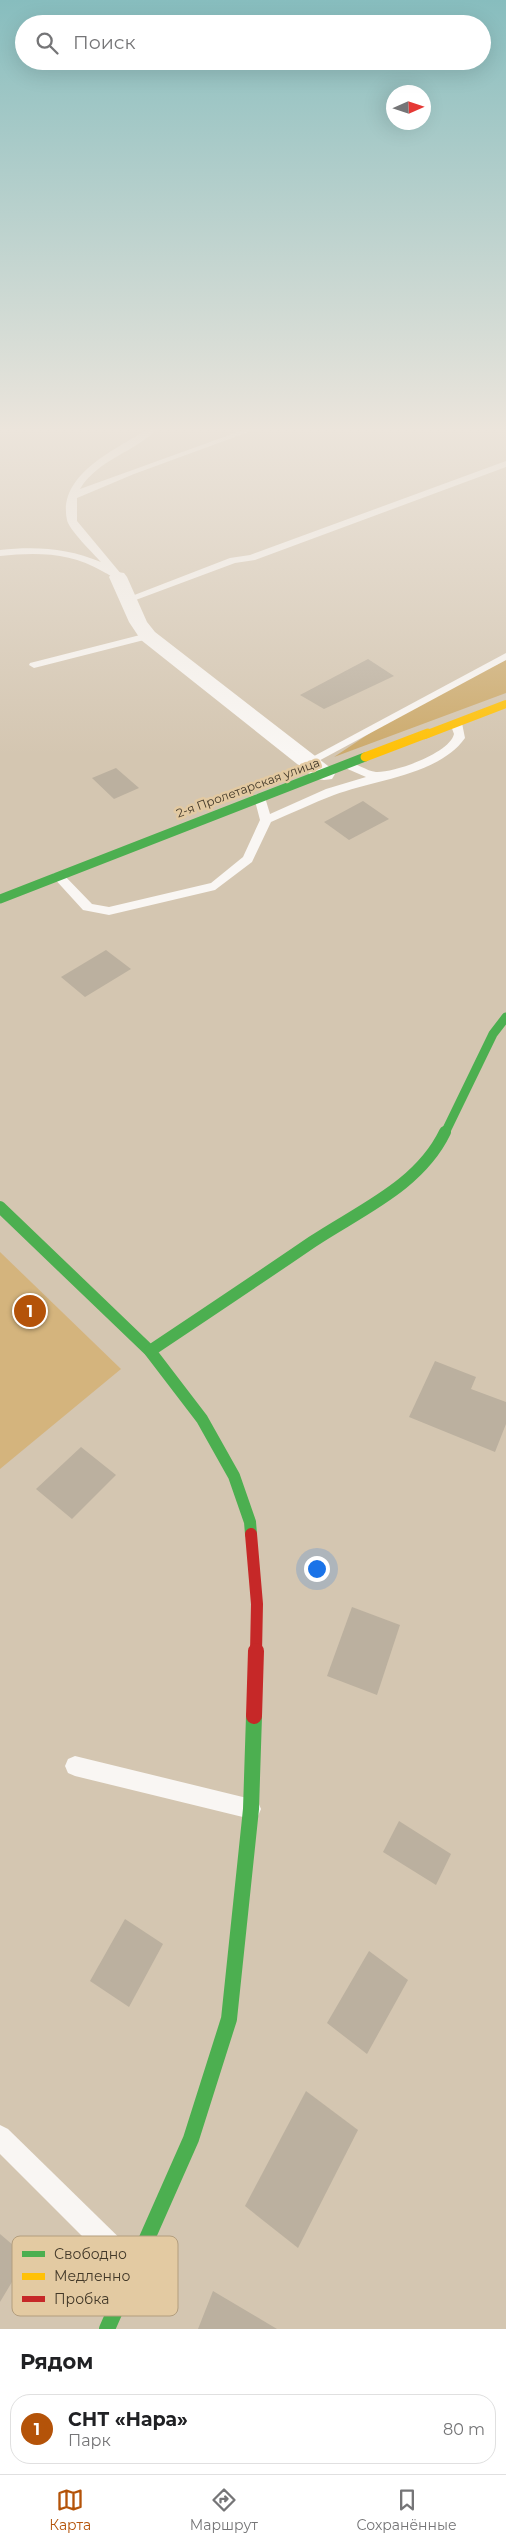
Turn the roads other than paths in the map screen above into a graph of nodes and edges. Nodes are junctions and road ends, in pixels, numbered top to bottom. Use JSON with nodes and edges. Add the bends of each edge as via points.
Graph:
{"nodes":[{"id":1,"x":86,"y":538,"type":"edge"},
{"id":2,"x":307,"y":538,"type":"edge"},
{"id":3,"x":0,"y":552,"type":"edge"},
{"id":4,"x":118,"y":577,"type":"junction"},
{"id":5,"x":129,"y":599,"type":"junction"},
{"id":6,"x":148,"y":636,"type":"junction"},
{"id":7,"x":506,"y":656,"type":"edge"},
{"id":8,"x":34,"y":664,"type":"dead end"},
{"id":9,"x":506,"y":704,"type":"edge"},
{"id":10,"x":456,"y":723,"type":"junction"},
{"id":11,"x":309,"y":762,"type":"junction"},
{"id":12,"x":347,"y":765,"type":"junction"},
{"id":13,"x":324,"y":774,"type":"junction"},
{"id":14,"x":384,"y":775,"type":"junction"},
{"id":15,"x":260,"y":797,"type":"junction"},
{"id":16,"x":266,"y":820,"type":"junction"},
{"id":17,"x":58,"y":876,"type":"junction"},
{"id":18,"x":0,"y":899,"type":"edge"},
{"id":19,"x":506,"y":1018,"type":"edge"},
{"id":20,"x":0,"y":1207,"type":"edge"},
{"id":21,"x":150,"y":1351,"type":"junction"},
{"id":22,"x":75,"y":1766,"type":"dead end"},
{"id":23,"x":252,"y":1809,"type":"junction"},
{"id":24,"x":0,"y":2137,"type":"edge"},
{"id":25,"x":100,"y":2236,"type":"edge"},
{"id":26,"x":149,"y":2236,"type":"edge"},
{"id":27,"x":113,"y":2316,"type":"edge"},
{"id":28,"x":107,"y":2329,"type":"edge"}],
"edges":[{"from":1,"to":4,"type":"lane"},
{"from":2,"to":5,"type":"lane","via":[[252,558],[233,560]]},
{"from":3,"to":4,"type":"lane","via":[[29,549],[64,552],[103,567]]},
{"from":4,"to":5,"type":"street"},
{"from":5,"to":6,"type":"street","via":[[138,622]]},
{"from":6,"to":8,"type":"lane"},
{"from":6,"to":11,"type":"street"},
{"from":7,"to":11,"type":"lane"},
{"from":9,"to":10,"type":"street","name":"2-я Пролетарская улица"},
{"from":10,"to":12,"type":"street","name":"2-я Пролетарская улица"},
{"from":10,"to":14,"type":"lane","via":[[460,733],[458,740],[442,754]]},
{"from":11,"to":13,"type":"street"},
{"from":12,"to":13,"type":"street","name":"2-я Пролетарская улица"},
{"from":12,"to":14,"type":"lane","via":[[369,775]]},
{"from":13,"to":15,"type":"street","name":"2-я Пролетарская улица"},
{"from":14,"to":16,"type":"lane","via":[[330,792]]},
{"from":15,"to":16,"type":"lane"},
{"from":15,"to":17,"type":"street","name":"2-я Пролетарская улица"},
{"from":16,"to":17,"type":"lane","via":[[248,859],[215,886],[109,911],[88,907]]},
{"from":17,"to":18,"type":"street","name":"2-я Пролетарская улица"},
{"from":19,"to":21,"type":"street","via":[[493,1034],[443,1136],[419,1170],[376,1203]]},
{"from":20,"to":21,"type":"street"},
{"from":21,"to":23,"type":"street","via":[[202,1419],[234,1476],[250,1522],[257,1604]]},
{"from":22,"to":23,"type":"lane"},
{"from":23,"to":26,"type":"street","via":[[230,2020],[191,2139]]},
{"from":24,"to":25,"type":"lane"},
{"from":27,"to":28,"type":"street"}]}
